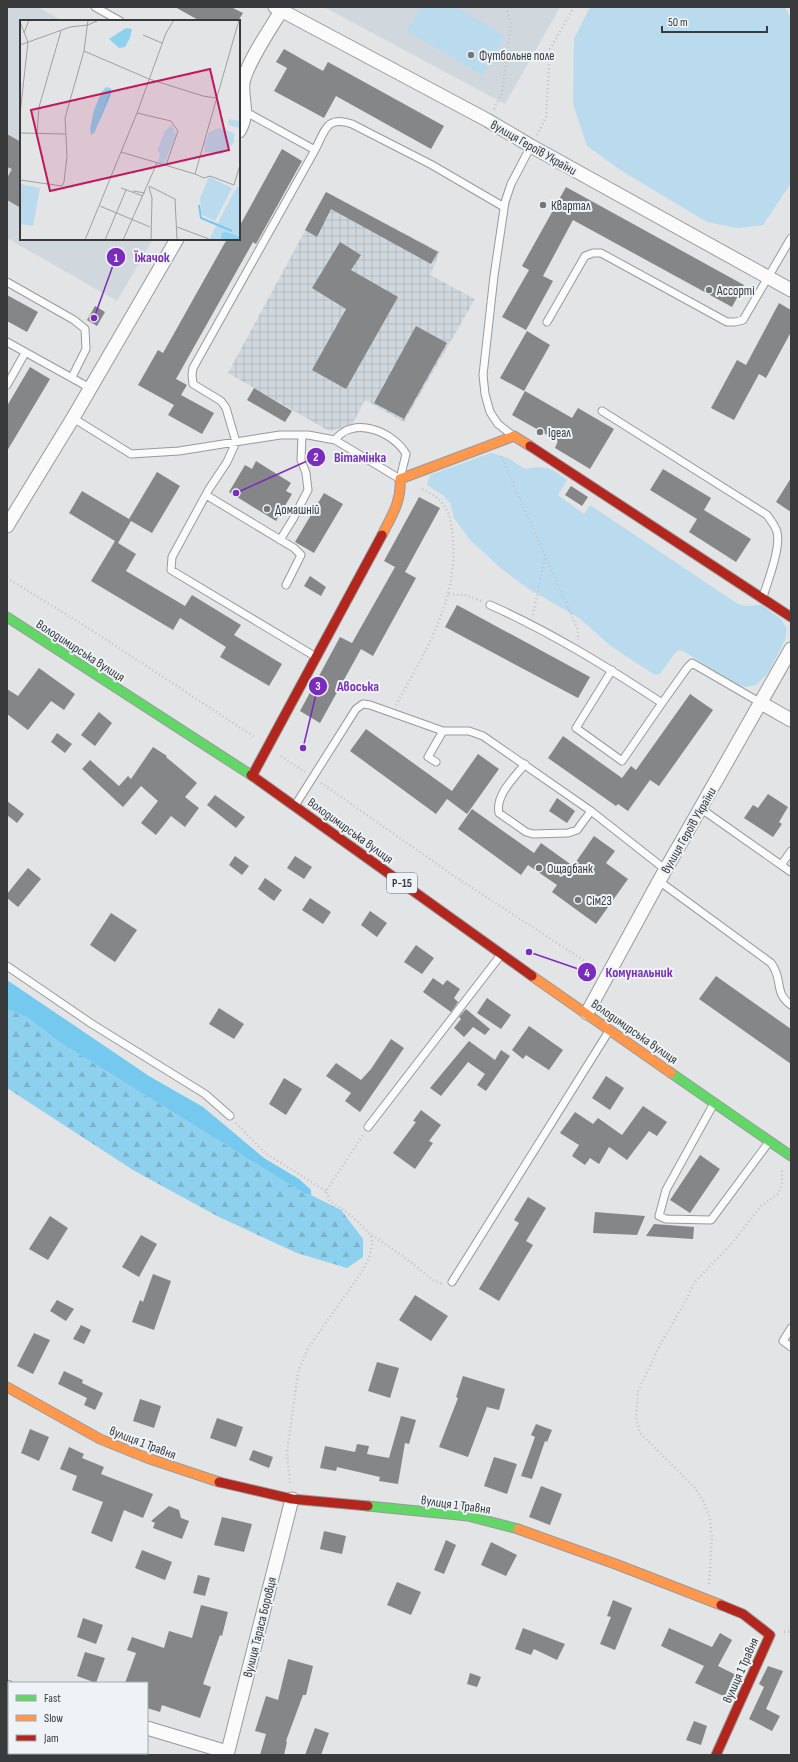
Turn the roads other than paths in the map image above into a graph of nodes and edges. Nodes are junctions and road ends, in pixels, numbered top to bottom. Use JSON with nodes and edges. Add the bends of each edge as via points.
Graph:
{"nodes":[{"id":1,"x":95,"y":7,"type":"edge"},
{"id":2,"x":278,"y":9,"type":"edge"},
{"id":3,"x":118,"y":20,"type":"edge"},
{"id":4,"x":243,"y":70,"type":"edge"},
{"id":5,"x":246,"y":112,"type":"junction"},
{"id":6,"x":240,"y":128,"type":"edge"},
{"id":7,"x":531,"y":146,"type":"junction"},
{"id":8,"x":314,"y":150,"type":"junction"},
{"id":9,"x":504,"y":207,"type":"junction"},
{"id":10,"x":791,"y":238,"type":"edge"},
{"id":11,"x":175,"y":240,"type":"edge"},
{"id":12,"x":766,"y":277,"type":"junction"},
{"id":13,"x":7,"y":282,"type":"edge"},
{"id":14,"x":791,"y":290,"type":"edge"},
{"id":15,"x":547,"y":322,"type":"dead end"},
{"id":16,"x":7,"y":342,"type":"edge"},
{"id":17,"x":25,"y":353,"type":"junction"},
{"id":18,"x":72,"y":377,"type":"junction"},
{"id":19,"x":7,"y":385,"type":"edge"},
{"id":20,"x":90,"y":388,"type":"junction"},
{"id":21,"x":602,"y":410,"type":"dead end"},
{"id":22,"x":73,"y":418,"type":"junction"},
{"id":23,"x":302,"y":435,"type":"junction"},
{"id":24,"x":514,"y":436,"type":"junction"},
{"id":25,"x":335,"y":440,"type":"junction"},
{"id":26,"x":236,"y":442,"type":"junction"},
{"id":27,"x":400,"y":479,"type":"junction"},
{"id":28,"x":206,"y":495,"type":"junction"},
{"id":29,"x":7,"y":526,"type":"edge"},
{"id":30,"x":280,"y":540,"type":"junction"},
{"id":31,"x":286,"y":584,"type":"dead end"},
{"id":32,"x":763,"y":597,"type":"junction"},
{"id":33,"x":490,"y":605,"type":"road end"},
{"id":34,"x":7,"y":617,"type":"edge"},
{"id":35,"x":791,"y":617,"type":"edge"},
{"id":36,"x":791,"y":649,"type":"edge"},
{"id":37,"x":318,"y":658,"type":"junction"},
{"id":38,"x":612,"y":670,"type":"junction"},
{"id":39,"x":662,"y":703,"type":"junction"},
{"id":40,"x":761,"y":703,"type":"junction"},
{"id":41,"x":791,"y":720,"type":"edge"},
{"id":42,"x":442,"y":731,"type":"junction"},
{"id":43,"x":436,"y":762,"type":"dead end"},
{"id":44,"x":525,"y":764,"type":"junction"},
{"id":45,"x":252,"y":776,"type":"junction"},
{"id":46,"x":294,"y":806,"type":"junction"},
{"id":47,"x":700,"y":808,"type":"junction"},
{"id":48,"x":591,"y":811,"type":"junction"},
{"id":49,"x":791,"y":851,"type":"edge"},
{"id":50,"x":781,"y":865,"type":"junction"},
{"id":51,"x":666,"y":870,"type":"junction"},
{"id":52,"x":791,"y":872,"type":"edge"},
{"id":53,"x":659,"y":882,"type":"junction"},
{"id":54,"x":501,"y":954,"type":"junction"},
{"id":55,"x":7,"y":966,"type":"edge"},
{"id":56,"x":791,"y":1005,"type":"edge"},
{"id":57,"x":588,"y":1013,"type":"junction"},
{"id":58,"x":610,"y":1029,"type":"junction"},
{"id":59,"x":714,"y":1103,"type":"junction"},
{"id":60,"x":230,"y":1116,"type":"road end"},
{"id":61,"x":368,"y":1127,"type":"road end"},
{"id":62,"x":769,"y":1142,"type":"junction"},
{"id":63,"x":791,"y":1156,"type":"edge"},
{"id":64,"x":452,"y":1282,"type":"road end"},
{"id":65,"x":791,"y":1328,"type":"edge"},
{"id":66,"x":791,"y":1347,"type":"edge"},
{"id":67,"x":7,"y":1387,"type":"edge"},
{"id":68,"x":292,"y":1499,"type":"junction"},
{"id":69,"x":148,"y":1728,"type":"edge"},
{"id":70,"x":229,"y":1754,"type":"edge"},
{"id":71,"x":716,"y":1755,"type":"edge"}],
"edges":[{"from":1,"to":3,"type":"lane"},
{"from":2,"to":4,"type":"street"},
{"from":2,"to":7,"type":"street","name":"вулиця Героїв України"},
{"from":4,"to":5,"type":"street"},
{"from":5,"to":6,"type":"street"},
{"from":5,"to":8,"type":"lane"},
{"from":7,"to":9,"type":"lane","via":[[510,184]]},
{"from":7,"to":12,"type":"street","name":"вулиця Героїв України"},
{"from":8,"to":9,"type":"lane","via":[[326,128],[332,122],[340,120],[432,165]]},
{"from":8,"to":26,"type":"lane","via":[[193,368],[193,384],[221,401],[226,408]]},
{"from":9,"to":24,"type":"lane","via":[[483,375],[490,412],[498,424]]},
{"from":10,"to":12,"type":"lane"},
{"from":11,"to":20,"type":"street"},
{"from":12,"to":14,"type":"street","name":"вулиця Героїв України"},
{"from":12,"to":15,"type":"lane","via":[[743,320],[727,322],[601,253],[593,252],[585,256]]},
{"from":13,"to":18,"type":"lane","via":[[74,320],[85,329],[86,349]]},
{"from":16,"to":17,"type":"lane"},
{"from":17,"to":18,"type":"lane"},
{"from":17,"to":19,"type":"lane"},
{"from":18,"to":20,"type":"lane"},
{"from":20,"to":22,"type":"street"},
{"from":21,"to":32,"type":"lane","via":[[767,515],[777,533],[778,544]]},
{"from":22,"to":26,"type":"lane","via":[[131,454],[178,451]]},
{"from":22,"to":29,"type":"street"},
{"from":23,"to":25,"type":"lane"},
{"from":23,"to":26,"type":"lane","via":[[280,435]]},
{"from":23,"to":30,"type":"lane","via":[[301,460],[308,490]]},
{"from":24,"to":27,"type":"street"},
{"from":24,"to":32,"type":"street"},
{"from":25,"to":27,"type":"lane"},
{"from":25,"to":27,"type":"lane","via":[[348,430],[364,427],[377,429],[401,444],[406,454]]},
{"from":26,"to":28,"type":"lane","via":[[227,462]]},
{"from":27,"to":37,"type":"street","via":[[399,501]]},
{"from":28,"to":30,"type":"lane"},
{"from":28,"to":37,"type":"lane","via":[[172,557],[171,570]]},
{"from":30,"to":31,"type":"lane","via":[[301,555]]},
{"from":32,"to":35,"type":"street"},
{"from":33,"to":38,"type":"lane","via":[[532,623]]},
{"from":34,"to":45,"type":"street","name":"Володимирська вулиця","number":"Р-15"},
{"from":36,"to":40,"type":"street","name":"вулиця Героїв України"},
{"from":37,"to":45,"type":"street"},
{"from":38,"to":39,"type":"lane"},
{"from":38,"to":39,"type":"lane","via":[[576,728],[622,761]]},
{"from":39,"to":40,"type":"lane","via":[[692,663]]},
{"from":40,"to":41,"type":"street"},
{"from":40,"to":47,"type":"street","name":"вулиця Героїв України"},
{"from":42,"to":43,"type":"lane","via":[[428,757]]},
{"from":42,"to":44,"type":"lane","via":[[470,731],[483,736]]},
{"from":42,"to":46,"type":"lane","via":[[363,704],[356,709]]},
{"from":44,"to":48,"type":"lane"},
{"from":44,"to":48,"type":"lane","via":[[500,798],[499,813],[526,832],[534,834],[568,833],[577,830]]},
{"from":45,"to":46,"type":"street","name":"Володимирська вулиця","number":"Р-15"},
{"from":46,"to":54,"type":"street","name":"Володимирська вулиця","number":"Р-15"},
{"from":47,"to":50,"type":"lane"},
{"from":47,"to":51,"type":"street","name":"вулиця Героїв України"},
{"from":48,"to":51,"type":"lane"},
{"from":49,"to":50,"type":"lane"},
{"from":50,"to":52,"type":"lane"},
{"from":51,"to":53,"type":"street","name":"вулиця Героїв України"},
{"from":53,"to":56,"type":"lane","via":[[771,963],[778,972],[780,993]]},
{"from":53,"to":57,"type":"street","name":"вулиця Героїв України"},
{"from":54,"to":57,"type":"street","name":"Володимирська вулиця","number":"Р-15"},
{"from":54,"to":61,"type":"lane"},
{"from":55,"to":60,"type":"lane","via":[[92,1024],[205,1094]]},
{"from":57,"to":58,"type":"street","name":"Володимирська вулиця","number":"Р-15"},
{"from":58,"to":59,"type":"street","name":"Володимирська вулиця","number":"Р-15"},
{"from":58,"to":64,"type":"lane"},
{"from":59,"to":62,"type":"street","name":"Володимирська вулиця","number":"Р-15"},
{"from":59,"to":62,"type":"lane","via":[[666,1190],[660,1216],[666,1219],[711,1220]]},
{"from":62,"to":63,"type":"street","name":"Володимирська вулиця","number":"Р-15"},
{"from":65,"to":66,"type":"lane","via":[[783,1341]]},
{"from":67,"to":68,"type":"street","name":"вулиця 1 Травня","via":[[100,1439],[147,1458],[208,1480]]},
{"from":68,"to":70,"type":"street","name":"вулиця Тараса Боровця"},
{"from":68,"to":71,"type":"street","name":"вулиця 1 Травня","via":[[468,1516],[503,1524],[743,1614],[770,1634]]},
{"from":69,"to":70,"type":"street"}]}
